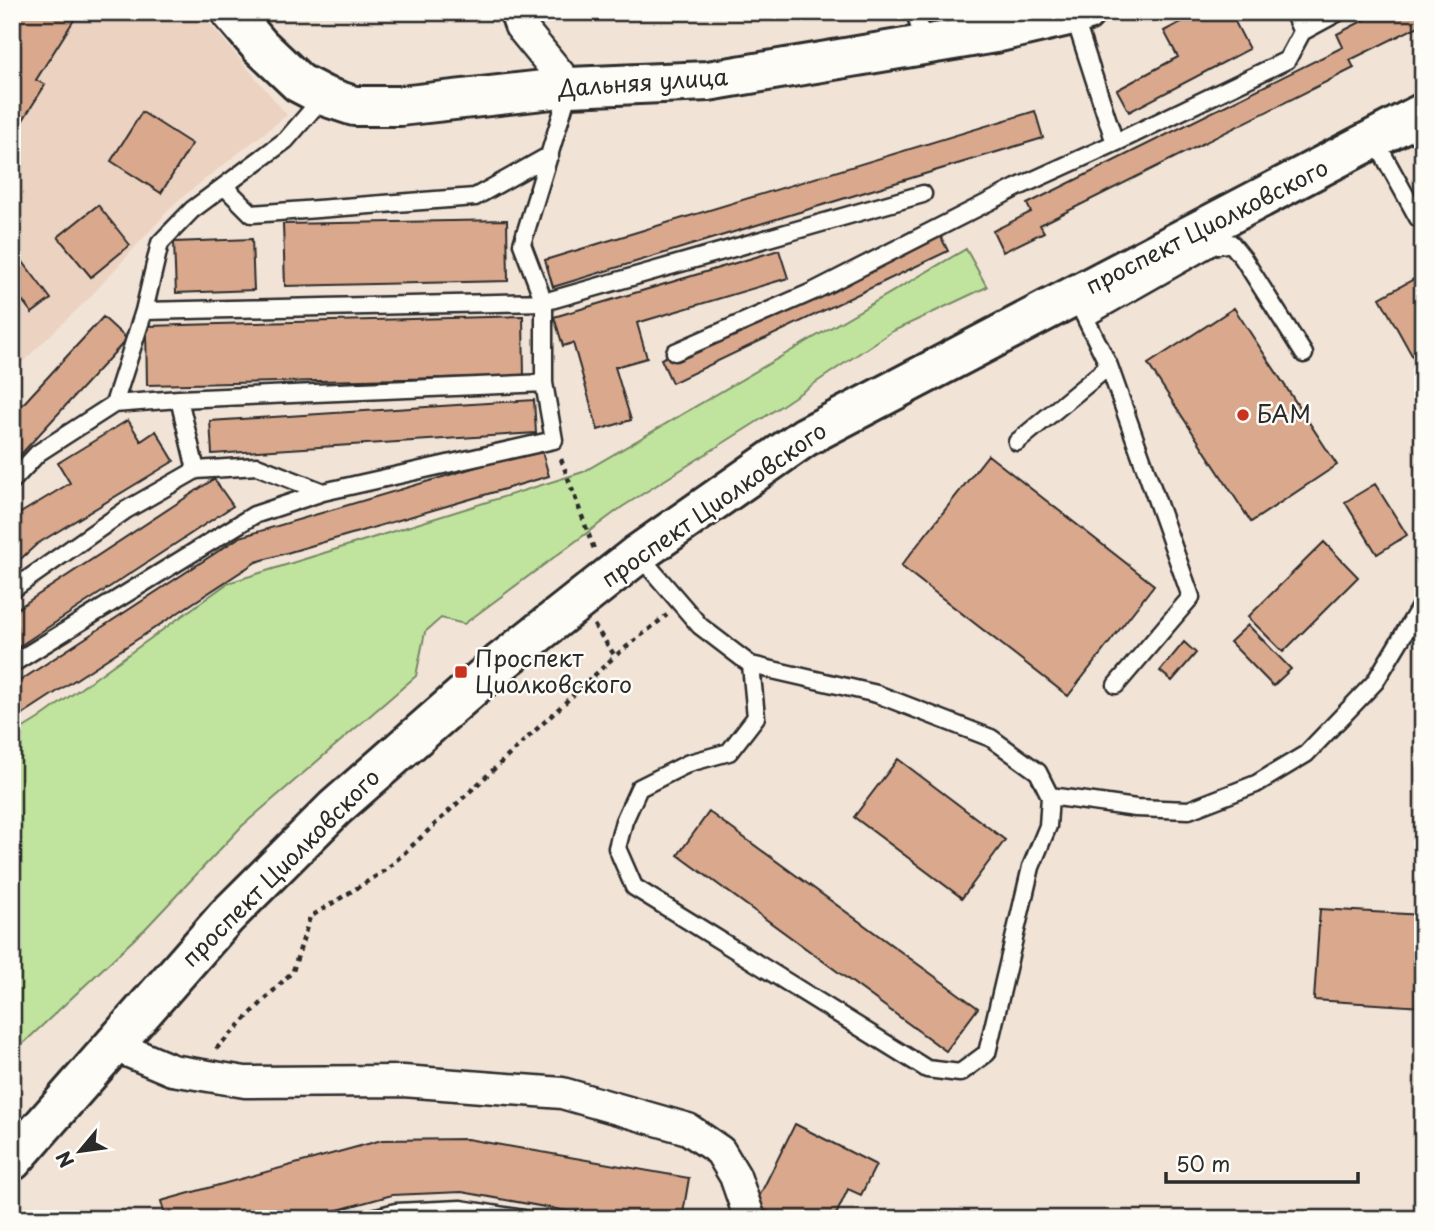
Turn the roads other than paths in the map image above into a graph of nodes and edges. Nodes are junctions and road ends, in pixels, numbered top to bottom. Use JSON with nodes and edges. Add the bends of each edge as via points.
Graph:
{"nodes":[{"id":1,"x":231,"y":12,"type":"edge"},
{"id":2,"x":515,"y":12,"type":"edge"},
{"id":3,"x":1293,"y":12,"type":"edge"},
{"id":4,"x":1339,"y":12,"type":"edge"},
{"id":5,"x":1079,"y":14,"type":"edge"},
{"id":6,"x":920,"y":29,"type":"edge"},
{"id":7,"x":1302,"y":32,"type":"junction"},
{"id":8,"x":570,"y":87,"type":"junction"},
{"id":9,"x":324,"y":96,"type":"junction"},
{"id":10,"x":1423,"y":113,"type":"edge"},
{"id":11,"x":1375,"y":140,"type":"junction"},
{"id":12,"x":1115,"y":143,"type":"junction"},
{"id":13,"x":550,"y":155,"type":"junction"},
{"id":14,"x":224,"y":186,"type":"junction"},
{"id":15,"x":923,"y":194,"type":"dead end"},
{"id":16,"x":1423,"y":216,"type":"edge"},
{"id":17,"x":544,"y":302,"type":"junction"},
{"id":18,"x":1081,"y":307,"type":"junction"},
{"id":19,"x":144,"y":311,"type":"junction"},
{"id":20,"x":675,"y":352,"type":"dead end"},
{"id":21,"x":1304,"y":354,"type":"dead end"},
{"id":22,"x":1109,"y":366,"type":"junction"},
{"id":23,"x":544,"y":383,"type":"junction"},
{"id":24,"x":179,"y":399,"type":"junction"},
{"id":25,"x":114,"y":404,"type":"junction"},
{"id":26,"x":1017,"y":442,"type":"dead end"},
{"id":27,"x":196,"y":470,"type":"junction"},
{"id":28,"x":12,"y":481,"type":"edge"},
{"id":29,"x":323,"y":492,"type":"junction"},
{"id":30,"x":638,"y":554,"type":"junction"},
{"id":31,"x":12,"y":590,"type":"edge"},
{"id":32,"x":1423,"y":602,"type":"edge"},
{"id":33,"x":12,"y":664,"type":"edge"},
{"id":34,"x":751,"y":665,"type":"junction"},
{"id":35,"x":1116,"y":685,"type":"dead end"},
{"id":36,"x":1050,"y":796,"type":"junction"},
{"id":37,"x":115,"y":1046,"type":"junction"},
{"id":38,"x":12,"y":1161,"type":"edge"},
{"id":39,"x":369,"y":1219,"type":"edge"},
{"id":40,"x":524,"y":1219,"type":"edge"},
{"id":41,"x":750,"y":1219,"type":"edge"}],
"edges":[{"from":1,"to":9,"type":"main road","name":"Дальняя улица","via":[[299,83]]},
{"from":2,"to":8,"type":"street","via":[[520,26]]},
{"from":3,"to":7,"type":"lane"},
{"from":4,"to":7,"type":"lane"},
{"from":5,"to":6,"type":"main road","name":"Дальняя улица"},
{"from":5,"to":12,"type":"lane"},
{"from":6,"to":8,"type":"main road","name":"Дальняя улица","via":[[708,81]]},
{"from":7,"to":12,"type":"lane","via":[[1287,60]]},
{"from":8,"to":9,"type":"main road","name":"Дальняя улица","via":[[400,106],[354,106]]},
{"from":8,"to":13,"type":"lane"},
{"from":9,"to":14,"type":"lane","via":[[286,140]]},
{"from":10,"to":11,"type":"main road","name":"проспект Циолковского"},
{"from":11,"to":16,"type":"lane","via":[[1418,218]]},
{"from":11,"to":18,"type":"main road","name":"проспект Циолковского"},
{"from":12,"to":20,"type":"lane","via":[[814,291]]},
{"from":13,"to":14,"type":"lane","via":[[475,197],[252,214]]},
{"from":13,"to":17,"type":"lane","via":[[522,244]]},
{"from":14,"to":19,"type":"lane","via":[[160,243]]},
{"from":15,"to":17,"type":"lane"},
{"from":17,"to":19,"type":"lane"},
{"from":17,"to":23,"type":"lane"},
{"from":18,"to":21,"type":"lane","via":[[1213,246],[1231,243]]},
{"from":18,"to":22,"type":"lane"},
{"from":18,"to":30,"type":"main road","name":"проспект Циолковского","via":[[805,437]]},
{"from":19,"to":25,"type":"lane"},
{"from":22,"to":26,"type":"lane"},
{"from":22,"to":35,"type":"lane","via":[[1191,597]]},
{"from":23,"to":24,"type":"lane"},
{"from":23,"to":29,"type":"lane","via":[[554,440]]},
{"from":24,"to":25,"type":"lane"},
{"from":24,"to":27,"type":"lane"},
{"from":25,"to":28,"type":"lane","via":[[38,453]]},
{"from":27,"to":29,"type":"lane","via":[[257,466]]},
{"from":27,"to":31,"type":"lane","via":[[126,510]]},
{"from":29,"to":33,"type":"lane","via":[[254,515]]},
{"from":30,"to":34,"type":"lane","via":[[700,626]]},
{"from":30,"to":37,"type":"main road","name":"проспект Циолковского","via":[[500,663],[335,808],[226,917]]},
{"from":32,"to":36,"type":"lane","via":[[1375,682],[1306,754],[1256,784],[1189,810]]},
{"from":34,"to":36,"type":"lane","via":[[877,694],[991,738],[1038,772]]},
{"from":34,"to":36,"type":"lane","via":[[756,717],[729,752],[689,763],[639,788],[617,848],[634,887],[928,1069],[960,1073],[987,1053],[1031,867],[1048,826]]},
{"from":37,"to":38,"type":"main road","name":"проспект Циолковского"},
{"from":37,"to":41,"type":"street","via":[[172,1070],[245,1082],[402,1081],[562,1093],[688,1129],[720,1152],[735,1176]]},
{"from":39,"to":40,"type":"lane","via":[[396,1212],[461,1209]]}]}
